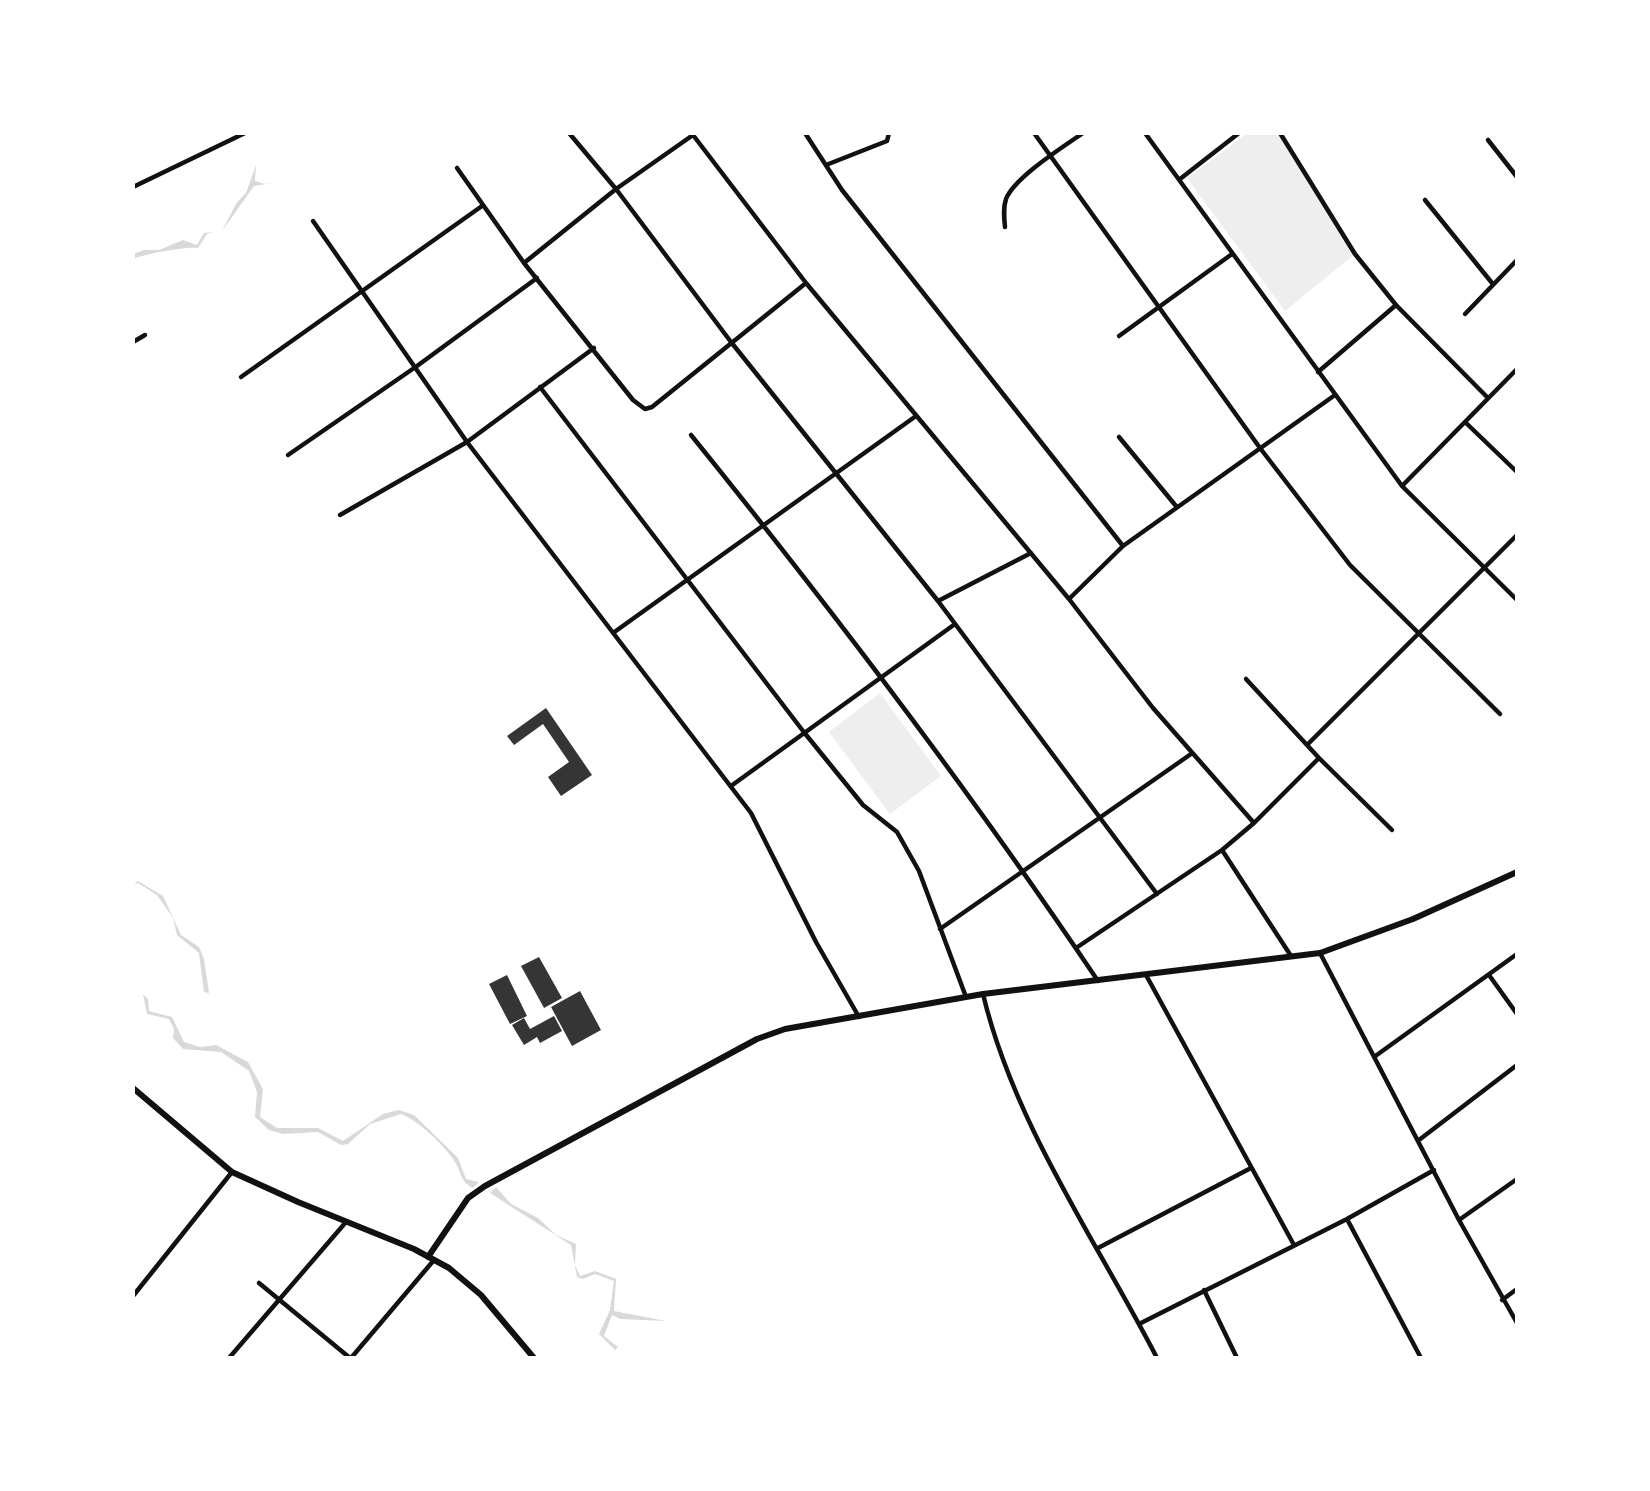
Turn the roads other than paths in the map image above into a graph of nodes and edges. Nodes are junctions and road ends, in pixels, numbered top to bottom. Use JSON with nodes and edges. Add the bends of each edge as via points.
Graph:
{"nodes":[{"id":1,"x":246,"y":133,"type":"edge"},
{"id":2,"x":569,"y":133,"type":"edge"},
{"id":3,"x":805,"y":133,"type":"edge"},
{"id":4,"x":889,"y":133,"type":"edge"},
{"id":5,"x":1034,"y":133,"type":"edge"},
{"id":6,"x":1083,"y":133,"type":"edge"},
{"id":7,"x":1145,"y":133,"type":"edge"},
{"id":8,"x":1239,"y":133,"type":"edge"},
{"id":9,"x":1280,"y":133,"type":"edge"},
{"id":10,"x":1488,"y":140,"type":"dead end"},
{"id":11,"x":1051,"y":156,"type":"junction"},
{"id":12,"x":826,"y":164,"type":"junction"},
{"id":13,"x":457,"y":168,"type":"dead end"},
{"id":14,"x":1517,"y":177,"type":"edge"},
{"id":15,"x":1180,"y":179,"type":"junction"},
{"id":16,"x":133,"y":187,"type":"edge"},
{"id":17,"x":616,"y":190,"type":"junction"},
{"id":18,"x":1425,"y":200,"type":"dead end"},
{"id":19,"x":482,"y":206,"type":"junction"},
{"id":20,"x":313,"y":221,"type":"dead end"},
{"id":21,"x":1005,"y":227,"type":"dead end"},
{"id":22,"x":1233,"y":254,"type":"junction"},
{"id":23,"x":1517,"y":260,"type":"edge"},
{"id":24,"x":524,"y":263,"type":"junction"},
{"id":25,"x":537,"y":278,"type":"junction"},
{"id":26,"x":806,"y":283,"type":"junction"},
{"id":27,"x":1492,"y":283,"type":"junction"},
{"id":28,"x":362,"y":291,"type":"junction"},
{"id":29,"x":1159,"y":305,"type":"junction"},
{"id":30,"x":1396,"y":305,"type":"junction"},
{"id":31,"x":1465,"y":314,"type":"dead end"},
{"id":32,"x":145,"y":335,"type":"dead end"},
{"id":33,"x":1119,"y":336,"type":"dead end"},
{"id":34,"x":133,"y":342,"type":"edge"},
{"id":35,"x":731,"y":342,"type":"junction"},
{"id":36,"x":594,"y":348,"type":"junction"},
{"id":37,"x":417,"y":366,"type":"junction"},
{"id":38,"x":1517,"y":369,"type":"edge"},
{"id":39,"x":1318,"y":372,"type":"junction"},
{"id":40,"x":240,"y":377,"type":"dead end"},
{"id":41,"x":540,"y":387,"type":"junction"},
{"id":42,"x":1335,"y":395,"type":"junction"},
{"id":43,"x":1487,"y":397,"type":"junction"},
{"id":44,"x":916,"y":416,"type":"junction"},
{"id":45,"x":1465,"y":422,"type":"junction"},
{"id":46,"x":691,"y":435,"type":"dead end"},
{"id":47,"x":1119,"y":437,"type":"dead end"},
{"id":48,"x":467,"y":442,"type":"junction"},
{"id":49,"x":1260,"y":448,"type":"junction"},
{"id":50,"x":288,"y":455,"type":"dead end"},
{"id":51,"x":1517,"y":472,"type":"edge"},
{"id":52,"x":834,"y":473,"type":"junction"},
{"id":53,"x":1402,"y":486,"type":"junction"},
{"id":54,"x":1176,"y":506,"type":"junction"},
{"id":55,"x":340,"y":514,"type":"dead end"},
{"id":56,"x":764,"y":526,"type":"junction"},
{"id":57,"x":1517,"y":535,"type":"edge"},
{"id":58,"x":1123,"y":546,"type":"junction"},
{"id":59,"x":1031,"y":553,"type":"junction"},
{"id":60,"x":1484,"y":568,"type":"junction"},
{"id":61,"x":688,"y":579,"type":"junction"},
{"id":62,"x":1069,"y":599,"type":"junction"},
{"id":63,"x":1517,"y":600,"type":"edge"},
{"id":64,"x":938,"y":601,"type":"junction"},
{"id":65,"x":955,"y":624,"type":"junction"},
{"id":66,"x":1418,"y":633,"type":"junction"},
{"id":67,"x":613,"y":634,"type":"junction"},
{"id":68,"x":882,"y":677,"type":"junction"},
{"id":69,"x":1246,"y":679,"type":"dead end"},
{"id":70,"x":1500,"y":714,"type":"dead end"},
{"id":71,"x":803,"y":731,"type":"junction"},
{"id":72,"x":1307,"y":745,"type":"junction"},
{"id":73,"x":1191,"y":754,"type":"junction"},
{"id":74,"x":1319,"y":758,"type":"junction"},
{"id":75,"x":731,"y":786,"type":"junction"},
{"id":76,"x":1098,"y":816,"type":"junction"},
{"id":77,"x":1254,"y":823,"type":"junction"},
{"id":78,"x":1392,"y":830,"type":"dead end"},
{"id":79,"x":1222,"y":850,"type":"junction"},
{"id":80,"x":1023,"y":868,"type":"junction"},
{"id":81,"x":1517,"y":872,"type":"edge"},
{"id":82,"x":1157,"y":894,"type":"junction"},
{"id":83,"x":940,"y":929,"type":"junction"},
{"id":84,"x":1076,"y":948,"type":"junction"},
{"id":85,"x":1320,"y":953,"type":"junction"},
{"id":86,"x":1517,"y":954,"type":"edge"},
{"id":87,"x":1292,"y":957,"type":"junction"},
{"id":88,"x":1146,"y":975,"type":"junction"},
{"id":89,"x":1489,"y":975,"type":"junction"},
{"id":90,"x":1098,"y":981,"type":"junction"},
{"id":91,"x":983,"y":995,"type":"junction"},
{"id":92,"x":966,"y":998,"type":"junction"},
{"id":93,"x":1517,"y":1014,"type":"edge"},
{"id":94,"x":859,"y":1017,"type":"junction"},
{"id":95,"x":1374,"y":1057,"type":"junction"},
{"id":96,"x":1517,"y":1065,"type":"edge"},
{"id":97,"x":133,"y":1088,"type":"edge"},
{"id":98,"x":1419,"y":1139,"type":"junction"},
{"id":99,"x":1251,"y":1168,"type":"junction"},
{"id":100,"x":1434,"y":1170,"type":"junction"},
{"id":101,"x":232,"y":1172,"type":"junction"},
{"id":102,"x":1517,"y":1179,"type":"edge"},
{"id":103,"x":1347,"y":1219,"type":"junction"},
{"id":104,"x":1459,"y":1220,"type":"junction"},
{"id":105,"x":345,"y":1222,"type":"junction"},
{"id":106,"x":1294,"y":1245,"type":"junction"},
{"id":107,"x":1098,"y":1248,"type":"junction"},
{"id":108,"x":431,"y":1259,"type":"junction"},
{"id":109,"x":259,"y":1283,"type":"dead end"},
{"id":110,"x":1517,"y":1289,"type":"edge"},
{"id":111,"x":1204,"y":1290,"type":"junction"},
{"id":112,"x":133,"y":1296,"type":"edge"},
{"id":113,"x":279,"y":1300,"type":"junction"},
{"id":114,"x":1502,"y":1300,"type":"junction"},
{"id":115,"x":1517,"y":1323,"type":"edge"},
{"id":116,"x":1139,"y":1324,"type":"junction"},
{"id":117,"x":528,"y":1351,"type":"junction"},
{"id":118,"x":229,"y":1358,"type":"edge"},
{"id":119,"x":350,"y":1358,"type":"edge"},
{"id":120,"x":522,"y":1358,"type":"edge"},
{"id":121,"x":534,"y":1358,"type":"edge"},
{"id":122,"x":1157,"y":1358,"type":"edge"},
{"id":123,"x":1237,"y":1358,"type":"edge"},
{"id":124,"x":1421,"y":1358,"type":"edge"}],
"edges":[{"from":1,"to":16,"type":"street"},
{"from":2,"to":17,"type":"street"},
{"from":3,"to":12,"type":"street"},
{"from":4,"to":12,"type":"street","via":[[887,141]]},
{"from":5,"to":11,"type":"street"},
{"from":6,"to":11,"type":"street"},
{"from":7,"to":15,"type":"street"},
{"from":8,"to":15,"type":"street"},
{"from":9,"to":30,"type":"street","via":[[1355,254]]},
{"from":10,"to":14,"type":"street"},
{"from":11,"to":21,"type":"street","via":[[1008,195]]},
{"from":11,"to":29,"type":"street"},
{"from":12,"to":58,"type":"street"},
{"from":13,"to":19,"type":"street"},
{"from":15,"to":22,"type":"street"},
{"from":17,"to":24,"type":"street"},
{"from":17,"to":26,"type":"street","via":[[693,135]]},
{"from":17,"to":35,"type":"street"},
{"from":18,"to":27,"type":"street"},
{"from":19,"to":24,"type":"street"},
{"from":19,"to":28,"type":"street"},
{"from":20,"to":28,"type":"street"},
{"from":22,"to":29,"type":"street"},
{"from":22,"to":39,"type":"street"},
{"from":23,"to":27,"type":"street"},
{"from":24,"to":25,"type":"street"},
{"from":25,"to":36,"type":"street"},
{"from":25,"to":37,"type":"street"},
{"from":26,"to":35,"type":"street"},
{"from":26,"to":44,"type":"street"},
{"from":27,"to":31,"type":"street"},
{"from":28,"to":37,"type":"street"},
{"from":28,"to":40,"type":"street"},
{"from":29,"to":33,"type":"street"},
{"from":29,"to":49,"type":"street"},
{"from":30,"to":39,"type":"street"},
{"from":30,"to":43,"type":"street"},
{"from":32,"to":34,"type":"street"},
{"from":35,"to":36,"type":"street","via":[[645,409]]},
{"from":35,"to":52,"type":"street"},
{"from":36,"to":41,"type":"street"},
{"from":37,"to":48,"type":"street"},
{"from":37,"to":50,"type":"street"},
{"from":38,"to":43,"type":"street"},
{"from":39,"to":42,"type":"street"},
{"from":41,"to":48,"type":"street"},
{"from":41,"to":61,"type":"street"},
{"from":42,"to":49,"type":"street"},
{"from":42,"to":53,"type":"street"},
{"from":43,"to":45,"type":"street"},
{"from":44,"to":52,"type":"street"},
{"from":44,"to":59,"type":"street"},
{"from":45,"to":51,"type":"street"},
{"from":45,"to":53,"type":"street"},
{"from":46,"to":56,"type":"street"},
{"from":47,"to":54,"type":"street"},
{"from":48,"to":55,"type":"street"},
{"from":48,"to":67,"type":"street"},
{"from":49,"to":54,"type":"street"},
{"from":49,"to":66,"type":"street","via":[[1350,565]]},
{"from":52,"to":56,"type":"street"},
{"from":52,"to":64,"type":"street"},
{"from":53,"to":60,"type":"street"},
{"from":54,"to":58,"type":"street"},
{"from":56,"to":61,"type":"street"},
{"from":56,"to":68,"type":"street"},
{"from":57,"to":60,"type":"street"},
{"from":58,"to":62,"type":"street"},
{"from":59,"to":62,"type":"street"},
{"from":59,"to":64,"type":"street"},
{"from":60,"to":63,"type":"street"},
{"from":60,"to":66,"type":"street"},
{"from":61,"to":67,"type":"street"},
{"from":61,"to":71,"type":"street"},
{"from":62,"to":73,"type":"street"},
{"from":64,"to":65,"type":"street"},
{"from":65,"to":68,"type":"street"},
{"from":65,"to":76,"type":"street"},
{"from":66,"to":70,"type":"street"},
{"from":66,"to":72,"type":"street"},
{"from":67,"to":75,"type":"street"},
{"from":68,"to":71,"type":"street"},
{"from":68,"to":80,"type":"street"},
{"from":69,"to":72,"type":"street"},
{"from":71,"to":75,"type":"street"},
{"from":71,"to":83,"type":"street","via":[[863,805],[897,832],[919,871]]},
{"from":72,"to":74,"type":"street"},
{"from":73,"to":76,"type":"street"},
{"from":73,"to":77,"type":"street"},
{"from":74,"to":77,"type":"street"},
{"from":74,"to":78,"type":"street"},
{"from":75,"to":94,"type":"street","via":[[751,813]]},
{"from":76,"to":80,"type":"street"},
{"from":76,"to":82,"type":"street"},
{"from":77,"to":79,"type":"street"},
{"from":79,"to":82,"type":"street"},
{"from":79,"to":87,"type":"street"},
{"from":80,"to":83,"type":"street"},
{"from":80,"to":84,"type":"street"},
{"from":81,"to":85,"type":"street","via":[[1413,919]]},
{"from":82,"to":84,"type":"street"},
{"from":83,"to":92,"type":"street"},
{"from":84,"to":90,"type":"street"},
{"from":85,"to":87,"type":"street"},
{"from":85,"to":95,"type":"street"},
{"from":86,"to":89,"type":"street"},
{"from":87,"to":88,"type":"street"},
{"from":88,"to":90,"type":"street"},
{"from":88,"to":99,"type":"street"},
{"from":89,"to":93,"type":"street"},
{"from":89,"to":95,"type":"street"},
{"from":90,"to":91,"type":"street"},
{"from":91,"to":92,"type":"street"},
{"from":91,"to":107,"type":"street","via":[[1018,1100]]},
{"from":92,"to":94,"type":"street"},
{"from":94,"to":108,"type":"street","via":[[785,1029],[757,1039],[493,1181],[468,1198]]},
{"from":95,"to":98,"type":"street"},
{"from":96,"to":98,"type":"street"},
{"from":97,"to":101,"type":"street"},
{"from":98,"to":100,"type":"street"},
{"from":99,"to":106,"type":"street"},
{"from":99,"to":107,"type":"street"},
{"from":100,"to":103,"type":"street"},
{"from":100,"to":104,"type":"street"},
{"from":101,"to":105,"type":"street"},
{"from":101,"to":112,"type":"street"},
{"from":102,"to":104,"type":"street"},
{"from":103,"to":106,"type":"street"},
{"from":103,"to":124,"type":"street"},
{"from":104,"to":114,"type":"street"},
{"from":105,"to":108,"type":"street"},
{"from":105,"to":113,"type":"street"},
{"from":106,"to":111,"type":"street"},
{"from":107,"to":116,"type":"street"},
{"from":108,"to":117,"type":"street","via":[[469,1284]]},
{"from":108,"to":119,"type":"street"},
{"from":109,"to":113,"type":"street"},
{"from":110,"to":114,"type":"street"},
{"from":111,"to":116,"type":"street"},
{"from":111,"to":123,"type":"street"},
{"from":113,"to":118,"type":"street"},
{"from":113,"to":119,"type":"street"},
{"from":114,"to":115,"type":"street"},
{"from":116,"to":122,"type":"street"},
{"from":117,"to":120,"type":"street"},
{"from":117,"to":121,"type":"street"}]}
